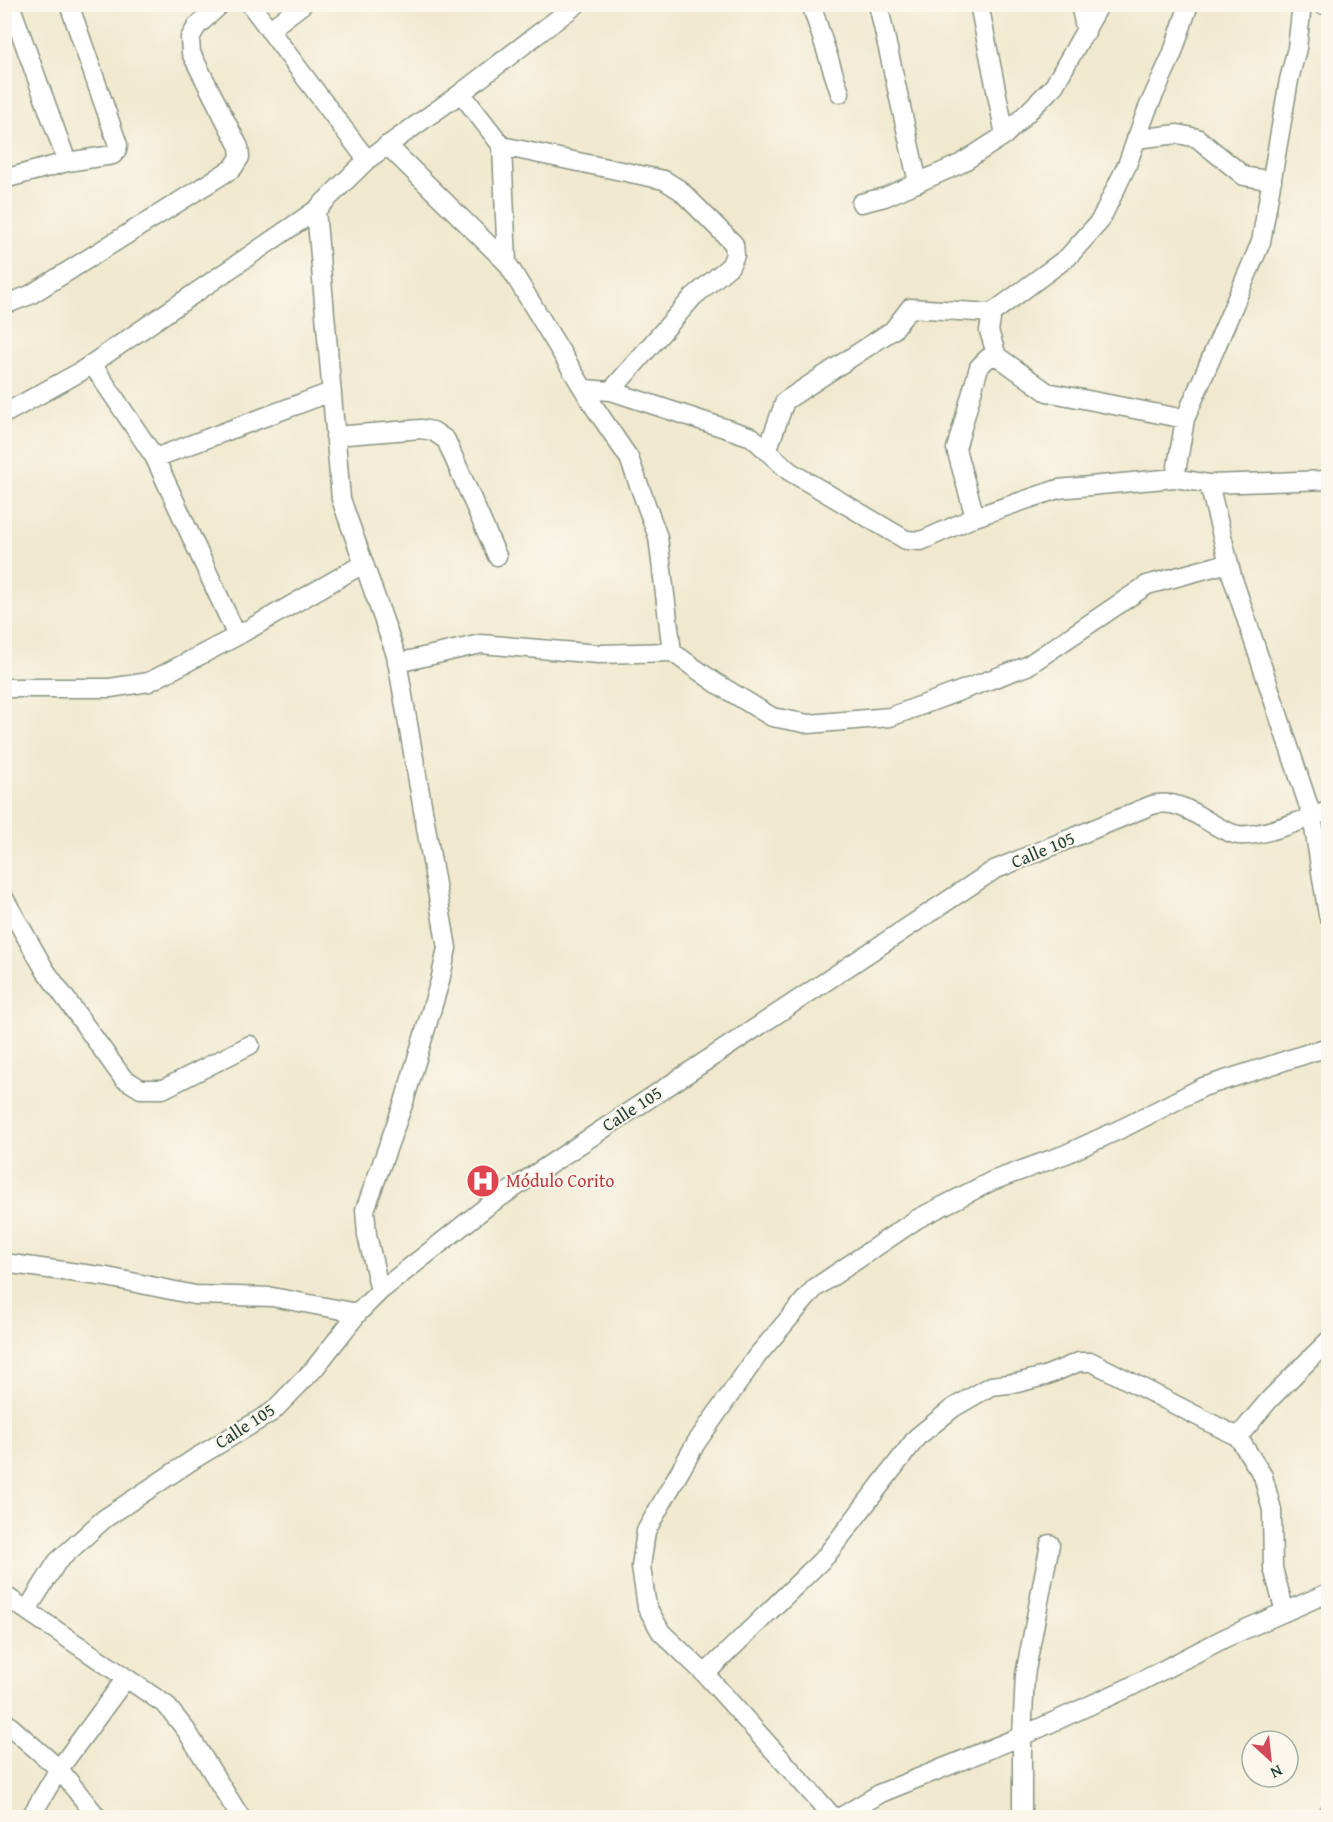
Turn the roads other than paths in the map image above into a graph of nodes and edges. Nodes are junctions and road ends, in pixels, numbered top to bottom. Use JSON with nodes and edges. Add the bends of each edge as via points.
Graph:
{"nodes":[{"id":1,"x":10,"y":4,"type":"edge"},
{"id":2,"x":69,"y":4,"type":"edge"},
{"id":3,"x":221,"y":4,"type":"edge"},
{"id":4,"x":250,"y":4,"type":"edge"},
{"id":5,"x":303,"y":4,"type":"edge"},
{"id":6,"x":577,"y":4,"type":"edge"},
{"id":7,"x":811,"y":4,"type":"edge"},
{"id":8,"x":878,"y":4,"type":"edge"},
{"id":9,"x":979,"y":4,"type":"edge"},
{"id":10,"x":1080,"y":4,"type":"edge"},
{"id":11,"x":1100,"y":4,"type":"edge"},
{"id":12,"x":1190,"y":4,"type":"edge"},
{"id":13,"x":1302,"y":4,"type":"edge"},
{"id":14,"x":1321,"y":4,"type":"edge"},
{"id":15,"x":1329,"y":6,"type":"edge"},
{"id":16,"x":269,"y":30,"type":"junction"},
{"id":17,"x":1086,"y":32,"type":"junction"},
{"id":18,"x":461,"y":93,"type":"junction"},
{"id":19,"x":840,"y":93,"type":"dead end"},
{"id":20,"x":1005,"y":135,"type":"junction"},
{"id":21,"x":1136,"y":140,"type":"junction"},
{"id":22,"x":387,"y":145,"type":"junction"},
{"id":23,"x":502,"y":146,"type":"junction"},
{"id":24,"x":367,"y":160,"type":"junction"},
{"id":25,"x":67,"y":162,"type":"junction"},
{"id":26,"x":4,"y":179,"type":"edge"},
{"id":27,"x":1272,"y":181,"type":"junction"},
{"id":28,"x":918,"y":183,"type":"junction"},
{"id":29,"x":861,"y":203,"type":"dead end"},
{"id":30,"x":316,"y":210,"type":"junction"},
{"id":31,"x":507,"y":263,"type":"junction"},
{"id":32,"x":4,"y":305,"type":"edge"},
{"id":33,"x":992,"y":313,"type":"junction"},
{"id":34,"x":997,"y":356,"type":"junction"},
{"id":35,"x":92,"y":364,"type":"junction"},
{"id":36,"x":585,"y":389,"type":"junction"},
{"id":37,"x":611,"y":391,"type":"junction"},
{"id":38,"x":332,"y":392,"type":"junction"},
{"id":39,"x":4,"y":414,"type":"edge"},
{"id":40,"x":1185,"y":419,"type":"junction"},
{"id":41,"x":335,"y":436,"type":"junction"},
{"id":42,"x":767,"y":451,"type":"junction"},
{"id":43,"x":155,"y":458,"type":"junction"},
{"id":44,"x":1175,"y":478,"type":"junction"},
{"id":45,"x":1329,"y":480,"type":"edge"},
{"id":46,"x":1209,"y":484,"type":"junction"},
{"id":47,"x":975,"y":517,"type":"junction"},
{"id":48,"x":497,"y":556,"type":"dead end"},
{"id":49,"x":1228,"y":563,"type":"junction"},
{"id":50,"x":363,"y":564,"type":"junction"},
{"id":51,"x":237,"y":636,"type":"junction"},
{"id":52,"x":672,"y":652,"type":"junction"},
{"id":53,"x":397,"y":663,"type":"junction"},
{"id":54,"x":4,"y":688,"type":"edge"},
{"id":55,"x":1320,"y":813,"type":"edge"},
{"id":56,"x":4,"y":898,"type":"edge"},
{"id":57,"x":1329,"y":915,"type":"edge"},
{"id":58,"x":250,"y":1045,"type":"dead end"},
{"id":59,"x":1329,"y":1047,"type":"edge"},
{"id":60,"x":4,"y":1263,"type":"edge"},
{"id":61,"x":380,"y":1291,"type":"junction"},
{"id":62,"x":358,"y":1313,"type":"junction"},
{"id":63,"x":1329,"y":1341,"type":"edge"},
{"id":64,"x":1239,"y":1437,"type":"junction"},
{"id":65,"x":1050,"y":1544,"type":"dead end"},
{"id":66,"x":1329,"y":1593,"type":"edge"},
{"id":67,"x":4,"y":1595,"type":"edge"},
{"id":68,"x":27,"y":1610,"type":"junction"},
{"id":69,"x":1285,"y":1612,"type":"junction"},
{"id":70,"x":705,"y":1674,"type":"junction"},
{"id":71,"x":126,"y":1678,"type":"junction"},
{"id":72,"x":4,"y":1721,"type":"edge"},
{"id":73,"x":1022,"y":1736,"type":"junction"},
{"id":74,"x":59,"y":1769,"type":"junction"},
{"id":75,"x":1329,"y":1813,"type":"edge"},
{"id":76,"x":30,"y":1818,"type":"edge"},
{"id":77,"x":98,"y":1818,"type":"edge"},
{"id":78,"x":241,"y":1818,"type":"edge"},
{"id":79,"x":834,"y":1818,"type":"edge"},
{"id":80,"x":838,"y":1818,"type":"edge"},
{"id":81,"x":1022,"y":1818,"type":"edge"},
{"id":82,"x":1324,"y":1818,"type":"edge"}],
"edges":[{"from":1,"to":25,"type":"street"},
{"from":2,"to":25,"type":"street","via":[[118,145],[113,155]]},
{"from":3,"to":32,"type":"street","via":[[197,26],[190,46],[239,147],[240,157],[233,168],[30,295]]},
{"from":4,"to":16,"type":"street"},
{"from":5,"to":16,"type":"street"},
{"from":6,"to":18,"type":"street"},
{"from":7,"to":19,"type":"street"},
{"from":8,"to":28,"type":"street"},
{"from":9,"to":20,"type":"street"},
{"from":10,"to":17,"type":"street"},
{"from":11,"to":17,"type":"street"},
{"from":12,"to":21,"type":"street"},
{"from":13,"to":27,"type":"street"},
{"from":14,"to":15,"type":"street"},
{"from":16,"to":24,"type":"street"},
{"from":17,"to":20,"type":"street","via":[[1054,86]]},
{"from":18,"to":22,"type":"street"},
{"from":18,"to":23,"type":"street"},
{"from":20,"to":28,"type":"street","via":[[960,164]]},
{"from":21,"to":27,"type":"street","via":[[1178,134],[1197,138],[1244,176]]},
{"from":21,"to":33,"type":"street","via":[[1100,220],[1068,257]]},
{"from":22,"to":24,"type":"street"},
{"from":22,"to":31,"type":"street"},
{"from":23,"to":31,"type":"street"},
{"from":23,"to":37,"type":"street","via":[[664,180],[680,190],[734,244],[730,266],[693,297]]},
{"from":24,"to":30,"type":"street"},
{"from":25,"to":26,"type":"street"},
{"from":27,"to":40,"type":"street","via":[[1261,242]]},
{"from":28,"to":29,"type":"street"},
{"from":30,"to":35,"type":"street"},
{"from":30,"to":38,"type":"street"},
{"from":31,"to":36,"type":"street"},
{"from":33,"to":34,"type":"street","via":[[989,331]]},
{"from":33,"to":42,"type":"street","via":[[910,308],[893,330],[785,401]]},
{"from":34,"to":40,"type":"street","via":[[1047,392]]},
{"from":34,"to":47,"type":"street","via":[[979,367],[956,449]]},
{"from":35,"to":39,"type":"street"},
{"from":35,"to":43,"type":"street"},
{"from":36,"to":37,"type":"street"},
{"from":36,"to":52,"type":"street","via":[[629,458],[658,537]]},
{"from":37,"to":42,"type":"street","via":[[752,438]]},
{"from":38,"to":41,"type":"street"},
{"from":38,"to":43,"type":"street"},
{"from":40,"to":44,"type":"street"},
{"from":41,"to":48,"type":"street","via":[[421,429],[433,431],[446,440]]},
{"from":41,"to":50,"type":"street","via":[[341,499]]},
{"from":42,"to":47,"type":"street","via":[[789,471],[906,540],[921,541]]},
{"from":43,"to":51,"type":"street"},
{"from":44,"to":46,"type":"street"},
{"from":44,"to":47,"type":"street","via":[[1058,489]]},
{"from":45,"to":46,"type":"street"},
{"from":46,"to":49,"type":"street"},
{"from":49,"to":52,"type":"street","via":[[1147,585],[1027,666],[890,717],[809,724],[772,717]]},
{"from":49,"to":55,"type":"street"},
{"from":50,"to":51,"type":"street"},
{"from":50,"to":53,"type":"street"},
{"from":51,"to":54,"type":"street","via":[[149,682],[110,688]]},
{"from":52,"to":53,"type":"street","via":[[599,654],[481,644]]},
{"from":53,"to":61,"type":"street","via":[[447,948],[404,1102],[365,1210]]},
{"from":55,"to":57,"type":"street"},
{"from":55,"to":61,"type":"street","name":"Calle 105","via":[[1253,835],[1234,835],[1176,804],[1164,802],[994,870],[490,1204]]},
{"from":56,"to":58,"type":"street","via":[[45,970],[123,1078],[141,1089],[163,1089]]},
{"from":59,"to":70,"type":"street","via":[[1203,1088],[1066,1154],[992,1181],[917,1219],[815,1288],[757,1356],[696,1443],[646,1531],[641,1567],[647,1607],[661,1632]]},
{"from":60,"to":62,"type":"street","via":[[106,1277],[195,1295],[272,1297]]},
{"from":61,"to":62,"type":"street","name":"Calle 105"},
{"from":62,"to":68,"type":"street","name":"Calle 105","via":[[314,1370],[272,1412],[104,1519],[57,1562]]},
{"from":63,"to":64,"type":"street","via":[[1269,1400]]},
{"from":64,"to":69,"type":"street","via":[[1263,1476],[1272,1510],[1273,1568]]},
{"from":64,"to":70,"type":"street","via":[[1092,1362],[1079,1362],[1017,1383],[991,1386],[953,1408],[917,1437],[826,1556]]},
{"from":65,"to":73,"type":"street","via":[[1025,1675]]},
{"from":66,"to":69,"type":"street"},
{"from":67,"to":68,"type":"street"},
{"from":68,"to":71,"type":"street"},
{"from":69,"to":73,"type":"street"},
{"from":70,"to":79,"type":"street"},
{"from":71,"to":74,"type":"street"},
{"from":71,"to":78,"type":"street","via":[[166,1705]]},
{"from":72,"to":74,"type":"street"},
{"from":73,"to":80,"type":"street","via":[[881,1792]]},
{"from":73,"to":81,"type":"street"},
{"from":74,"to":76,"type":"street"},
{"from":74,"to":77,"type":"street"},
{"from":75,"to":82,"type":"street"}]}
